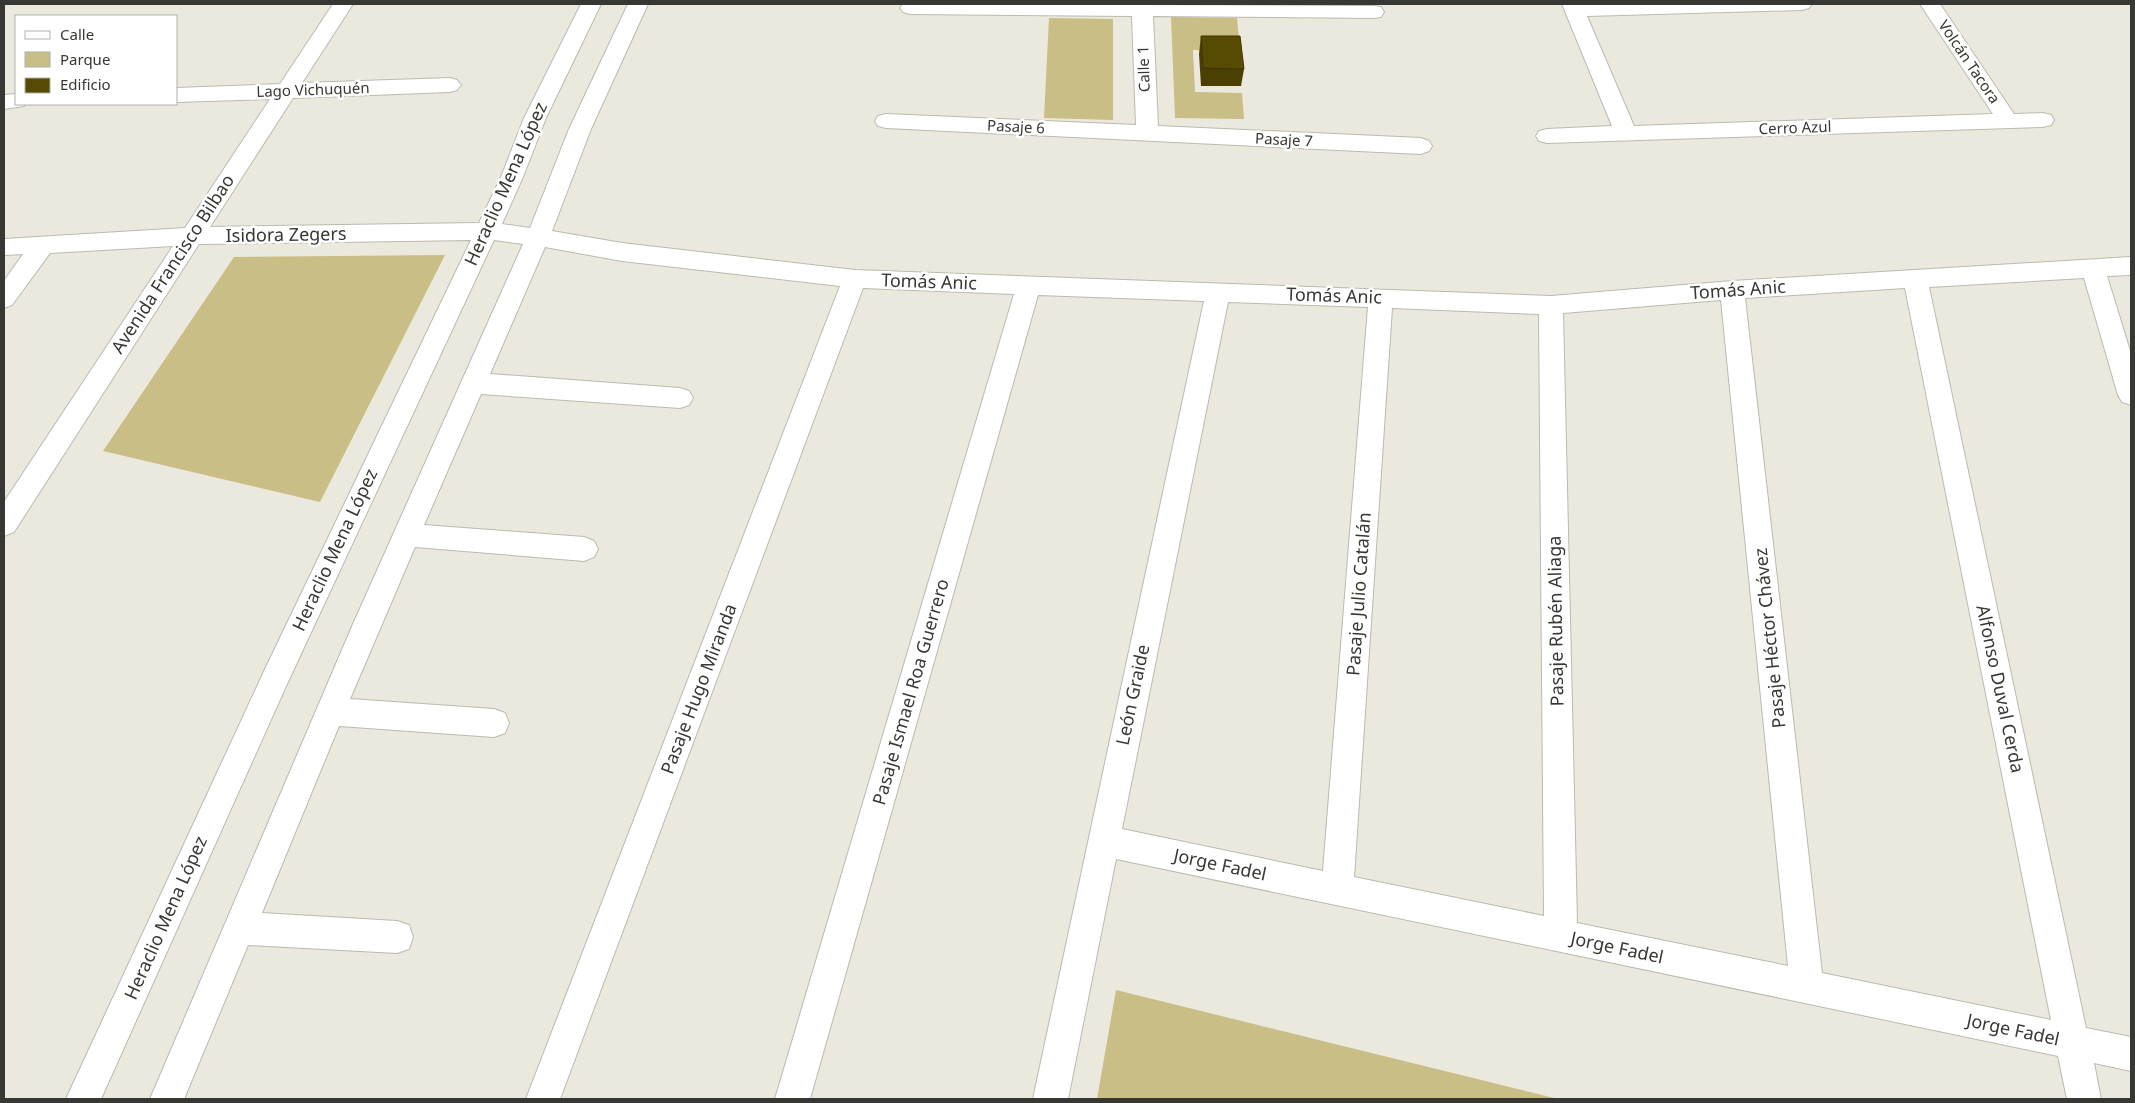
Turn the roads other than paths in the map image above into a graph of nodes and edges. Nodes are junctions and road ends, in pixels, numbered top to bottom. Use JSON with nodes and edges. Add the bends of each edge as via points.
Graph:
{"nodes":[{"id":1,"x":343,"y":4,"type":"edge"},
{"id":2,"x":590,"y":4,"type":"edge"},
{"id":3,"x":638,"y":4,"type":"edge"},
{"id":4,"x":1802,"y":4,"type":"edge"},
{"id":5,"x":1930,"y":4,"type":"edge"},
{"id":6,"x":1142,"y":7,"type":"edge"},
{"id":7,"x":1573,"y":7,"type":"edge"},
{"id":8,"x":910,"y":8,"type":"dead end"},
{"id":9,"x":1374,"y":12,"type":"dead end"},
{"id":10,"x":450,"y":85,"type":"dead end"},
{"id":11,"x":286,"y":91,"type":"junction"},
{"id":12,"x":178,"y":95,"type":"edge"},
{"id":13,"x":2043,"y":120,"type":"dead end"},
{"id":14,"x":886,"y":121,"type":"dead end"},
{"id":15,"x":2008,"y":121,"type":"junction"},
{"id":16,"x":1147,"y":133,"type":"junction"},
{"id":17,"x":1626,"y":133,"type":"junction"},
{"id":18,"x":1547,"y":136,"type":"dead end"},
{"id":19,"x":1422,"y":146,"type":"dead end"},
{"id":20,"x":487,"y":231,"type":"junction"},
{"id":21,"x":192,"y":236,"type":"junction"},
{"id":22,"x":538,"y":237,"type":"junction"},
{"id":23,"x":43,"y":245,"type":"junction"},
{"id":24,"x":4,"y":247,"type":"edge"},
{"id":25,"x":2131,"y":266,"type":"edge"},
{"id":26,"x":2093,"y":268,"type":"junction"},
{"id":27,"x":1915,"y":278,"type":"junction"},
{"id":28,"x":855,"y":279,"type":"junction"},
{"id":29,"x":1030,"y":285,"type":"junction"},
{"id":30,"x":1732,"y":290,"type":"junction"},
{"id":31,"x":1218,"y":292,"type":"junction"},
{"id":32,"x":1381,"y":298,"type":"junction"},
{"id":33,"x":4,"y":299,"type":"edge"},
{"id":34,"x":1551,"y":305,"type":"junction"},
{"id":35,"x":473,"y":383,"type":"junction"},
{"id":36,"x":2131,"y":395,"type":"edge"},
{"id":37,"x":680,"y":398,"type":"dead end"},
{"id":38,"x":4,"y":524,"type":"edge"},
{"id":39,"x":406,"y":535,"type":"junction"},
{"id":40,"x":584,"y":549,"type":"dead end"},
{"id":41,"x":330,"y":712,"type":"junction"},
{"id":42,"x":494,"y":723,"type":"dead end"},
{"id":43,"x":1103,"y":841,"type":"junction"},
{"id":44,"x":1337,"y":890,"type":"junction"},
{"id":45,"x":239,"y":928,"type":"junction"},
{"id":46,"x":1561,"y":936,"type":"junction"},
{"id":47,"x":398,"y":937,"type":"dead end"},
{"id":48,"x":1807,"y":987,"type":"junction"},
{"id":49,"x":2072,"y":1042,"type":"junction"},
{"id":50,"x":2131,"y":1054,"type":"edge"},
{"id":51,"x":83,"y":1099,"type":"edge"},
{"id":52,"x":167,"y":1099,"type":"edge"},
{"id":53,"x":543,"y":1099,"type":"edge"},
{"id":54,"x":792,"y":1099,"type":"edge"},
{"id":55,"x":1050,"y":1099,"type":"edge"},
{"id":56,"x":2084,"y":1099,"type":"edge"}],
"edges":[{"from":1,"to":11,"type":"street","name":"Avenida Francisco Bilbao"},
{"from":2,"to":20,"type":"street","name":"Heraclio Mena López","via":[[535,118]]},
{"from":3,"to":22,"type":"street","via":[[580,130]]},
{"from":4,"to":7,"type":"street"},
{"from":5,"to":15,"type":"street","name":"Volcán Tacora"},
{"from":6,"to":8,"type":"street"},
{"from":6,"to":9,"type":"street"},
{"from":6,"to":16,"type":"street","name":"Calle 1"},
{"from":7,"to":17,"type":"street"},
{"from":10,"to":11,"type":"street","name":"Lago Vichuquén"},
{"from":11,"to":12,"type":"street","name":"Lago Vichuquén"},
{"from":11,"to":21,"type":"street","name":"Avenida Francisco Bilbao"},
{"from":13,"to":15,"type":"street","name":"Cerro Azul"},
{"from":14,"to":16,"type":"street","name":"Pasaje 6"},
{"from":15,"to":17,"type":"street","name":"Cerro Azul"},
{"from":16,"to":19,"type":"street","name":"Pasaje 7"},
{"from":17,"to":18,"type":"street","name":"Cerro Azul"},
{"from":20,"to":21,"type":"street","name":"Isidora Zegers"},
{"from":20,"to":22,"type":"street","name":"Isidora Zegers"},
{"from":20,"to":51,"type":"street","name":"Heraclio Mena López","via":[[276,676]]},
{"from":21,"to":23,"type":"street","name":"Isidora Zegers"},
{"from":21,"to":38,"type":"street","name":"Avenida Francisco Bilbao"},
{"from":22,"to":28,"type":"street","name":"Tomás Anic","via":[[622,252]]},
{"from":22,"to":35,"type":"street"},
{"from":23,"to":24,"type":"street","name":"Isidora Zegers"},
{"from":23,"to":33,"type":"street"},
{"from":25,"to":26,"type":"street","name":"Tomás Anic"},
{"from":26,"to":27,"type":"street","name":"Tomás Anic"},
{"from":26,"to":36,"type":"street"},
{"from":27,"to":30,"type":"street","name":"Tomás Anic"},
{"from":27,"to":49,"type":"street","name":"Alfonso Duval Cerda"},
{"from":28,"to":29,"type":"street","name":"Tomás Anic"},
{"from":28,"to":53,"type":"street","name":"Pasaje Hugo Miranda"},
{"from":29,"to":31,"type":"street","name":"Tomás Anic"},
{"from":29,"to":54,"type":"street","name":"Pasaje Ismael Roa Guerrero"},
{"from":30,"to":34,"type":"street","name":"Tomás Anic"},
{"from":30,"to":48,"type":"street","name":"Pasaje Héctor Chávez"},
{"from":31,"to":32,"type":"street","name":"Tomás Anic"},
{"from":31,"to":43,"type":"street","name":"León Graide"},
{"from":32,"to":34,"type":"street","name":"Tomás Anic"},
{"from":32,"to":44,"type":"street","name":"Pasaje Julio Catalán"},
{"from":34,"to":46,"type":"street","name":"Pasaje Rubén Aliaga"},
{"from":35,"to":37,"type":"street"},
{"from":35,"to":39,"type":"street"},
{"from":39,"to":40,"type":"street"},
{"from":39,"to":41,"type":"street"},
{"from":41,"to":42,"type":"street"},
{"from":41,"to":45,"type":"street"},
{"from":43,"to":44,"type":"street","name":"Jorge Fadel"},
{"from":43,"to":55,"type":"street","name":"León Graide"},
{"from":44,"to":46,"type":"street","name":"Jorge Fadel"},
{"from":45,"to":47,"type":"street"},
{"from":45,"to":52,"type":"street"},
{"from":46,"to":48,"type":"street","name":"Jorge Fadel"},
{"from":48,"to":49,"type":"street","name":"Jorge Fadel"},
{"from":49,"to":50,"type":"street","name":"Jorge Fadel"},
{"from":49,"to":56,"type":"street","name":"Alfonso Duval Cerda"}]}
